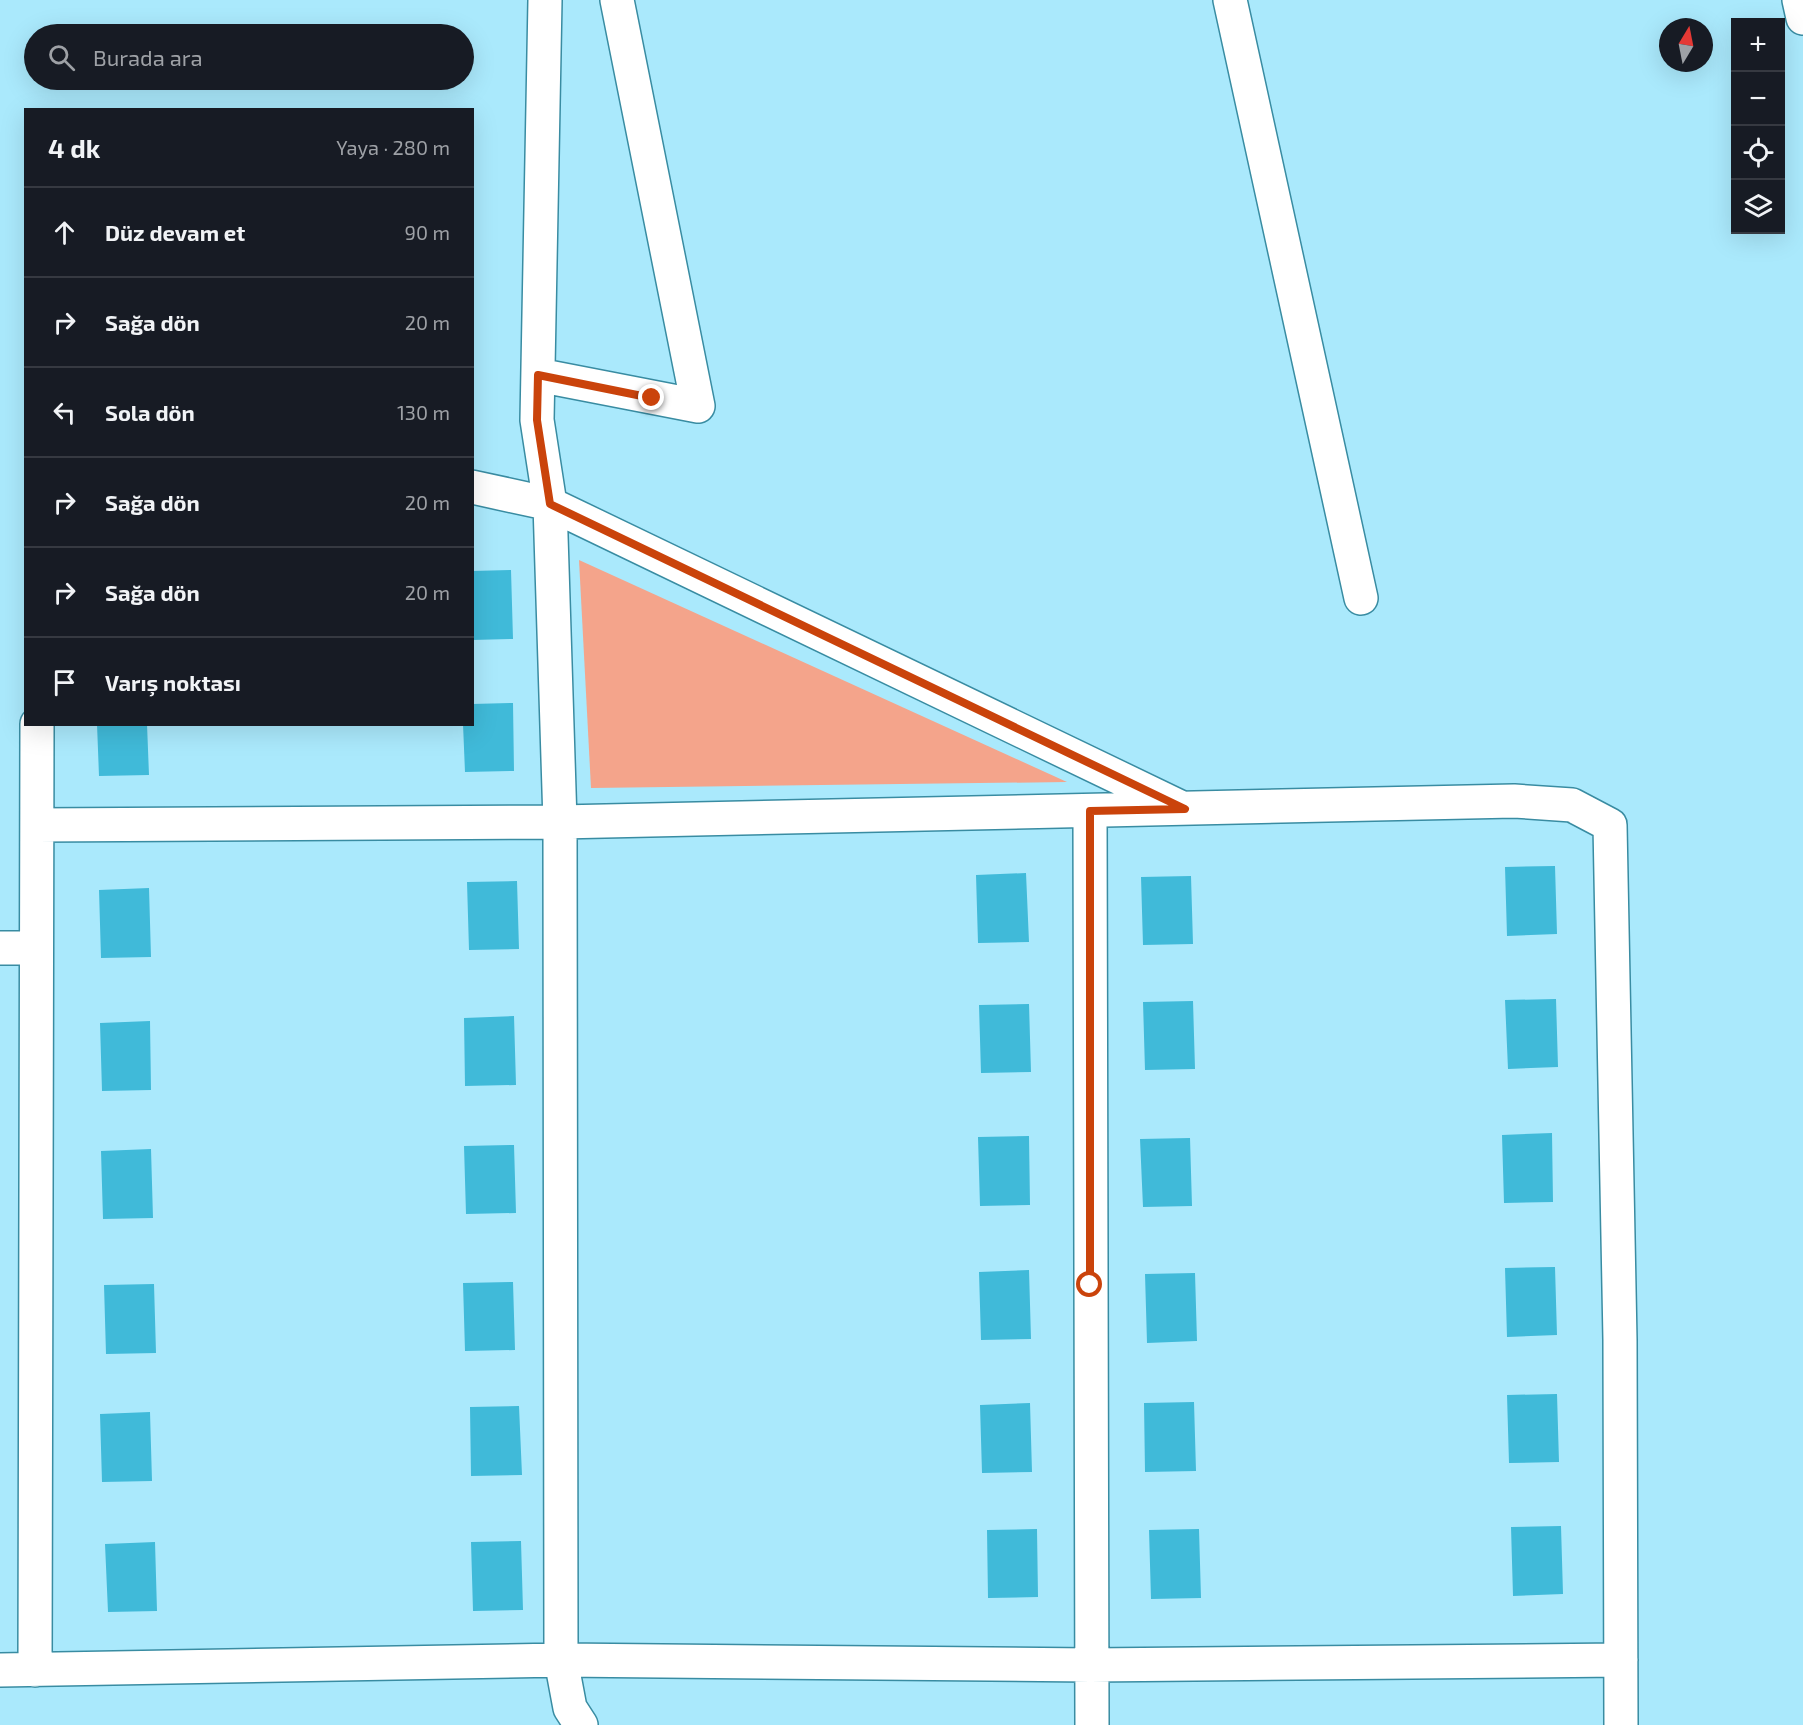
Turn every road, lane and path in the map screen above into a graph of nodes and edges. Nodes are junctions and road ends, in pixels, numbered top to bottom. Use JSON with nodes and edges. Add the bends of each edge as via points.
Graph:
{"nodes":[{"id":1,"x":546,"y":0,"type":"edge"},
{"id":2,"x":617,"y":0,"type":"edge"},
{"id":3,"x":1230,"y":0,"type":"edge"},
{"id":4,"x":1799,"y":0,"type":"edge"},
{"id":5,"x":1803,"y":18,"type":"edge"},
{"id":6,"x":538,"y":375,"type":"junction"},
{"id":7,"x":474,"y":488,"type":"edge"},
{"id":8,"x":550,"y":504,"type":"junction"},
{"id":9,"x":1361,"y":598,"type":"dead end"},
{"id":10,"x":37,"y":726,"type":"edge"},
{"id":11,"x":1185,"y":809,"type":"junction"},
{"id":12,"x":1090,"y":811,"type":"junction"},
{"id":13,"x":560,"y":822,"type":"junction"},
{"id":14,"x":37,"y":825,"type":"junction"},
{"id":15,"x":0,"y":948,"type":"edge"},
{"id":16,"x":36,"y":948,"type":"junction"},
{"id":17,"x":561,"y":1660,"type":"junction"},
{"id":18,"x":1621,"y":1660,"type":"junction"},
{"id":19,"x":1091,"y":1665,"type":"junction"},
{"id":20,"x":0,"y":1670,"type":"edge"},
{"id":21,"x":35,"y":1670,"type":"junction"},
{"id":22,"x":581,"y":1725,"type":"edge"},
{"id":23,"x":1092,"y":1725,"type":"edge"},
{"id":24,"x":1621,"y":1725,"type":"edge"}],
"edges":[{"from":1,"to":6,"type":"street"},
{"from":2,"to":6,"type":"street","via":[[698,406]]},
{"from":3,"to":9,"type":"street"},
{"from":4,"to":5,"type":"street"},
{"from":6,"to":8,"type":"street","via":[[537,420]]},
{"from":7,"to":8,"type":"street"},
{"from":8,"to":11,"type":"street"},
{"from":8,"to":13,"type":"street"},
{"from":10,"to":14,"type":"street"},
{"from":11,"to":12,"type":"street"},
{"from":11,"to":18,"type":"street","via":[[1514,801],[1572,805],[1611,825]]},
{"from":12,"to":13,"type":"street"},
{"from":12,"to":19,"type":"street"},
{"from":13,"to":14,"type":"street"},
{"from":13,"to":17,"type":"street"},
{"from":14,"to":16,"type":"street"},
{"from":15,"to":16,"type":"street"},
{"from":16,"to":21,"type":"street"},
{"from":17,"to":19,"type":"street"},
{"from":17,"to":21,"type":"street"},
{"from":17,"to":22,"type":"street","via":[[570,1708]]},
{"from":18,"to":19,"type":"street"},
{"from":18,"to":24,"type":"street"},
{"from":19,"to":23,"type":"street"},
{"from":20,"to":21,"type":"street"}]}
